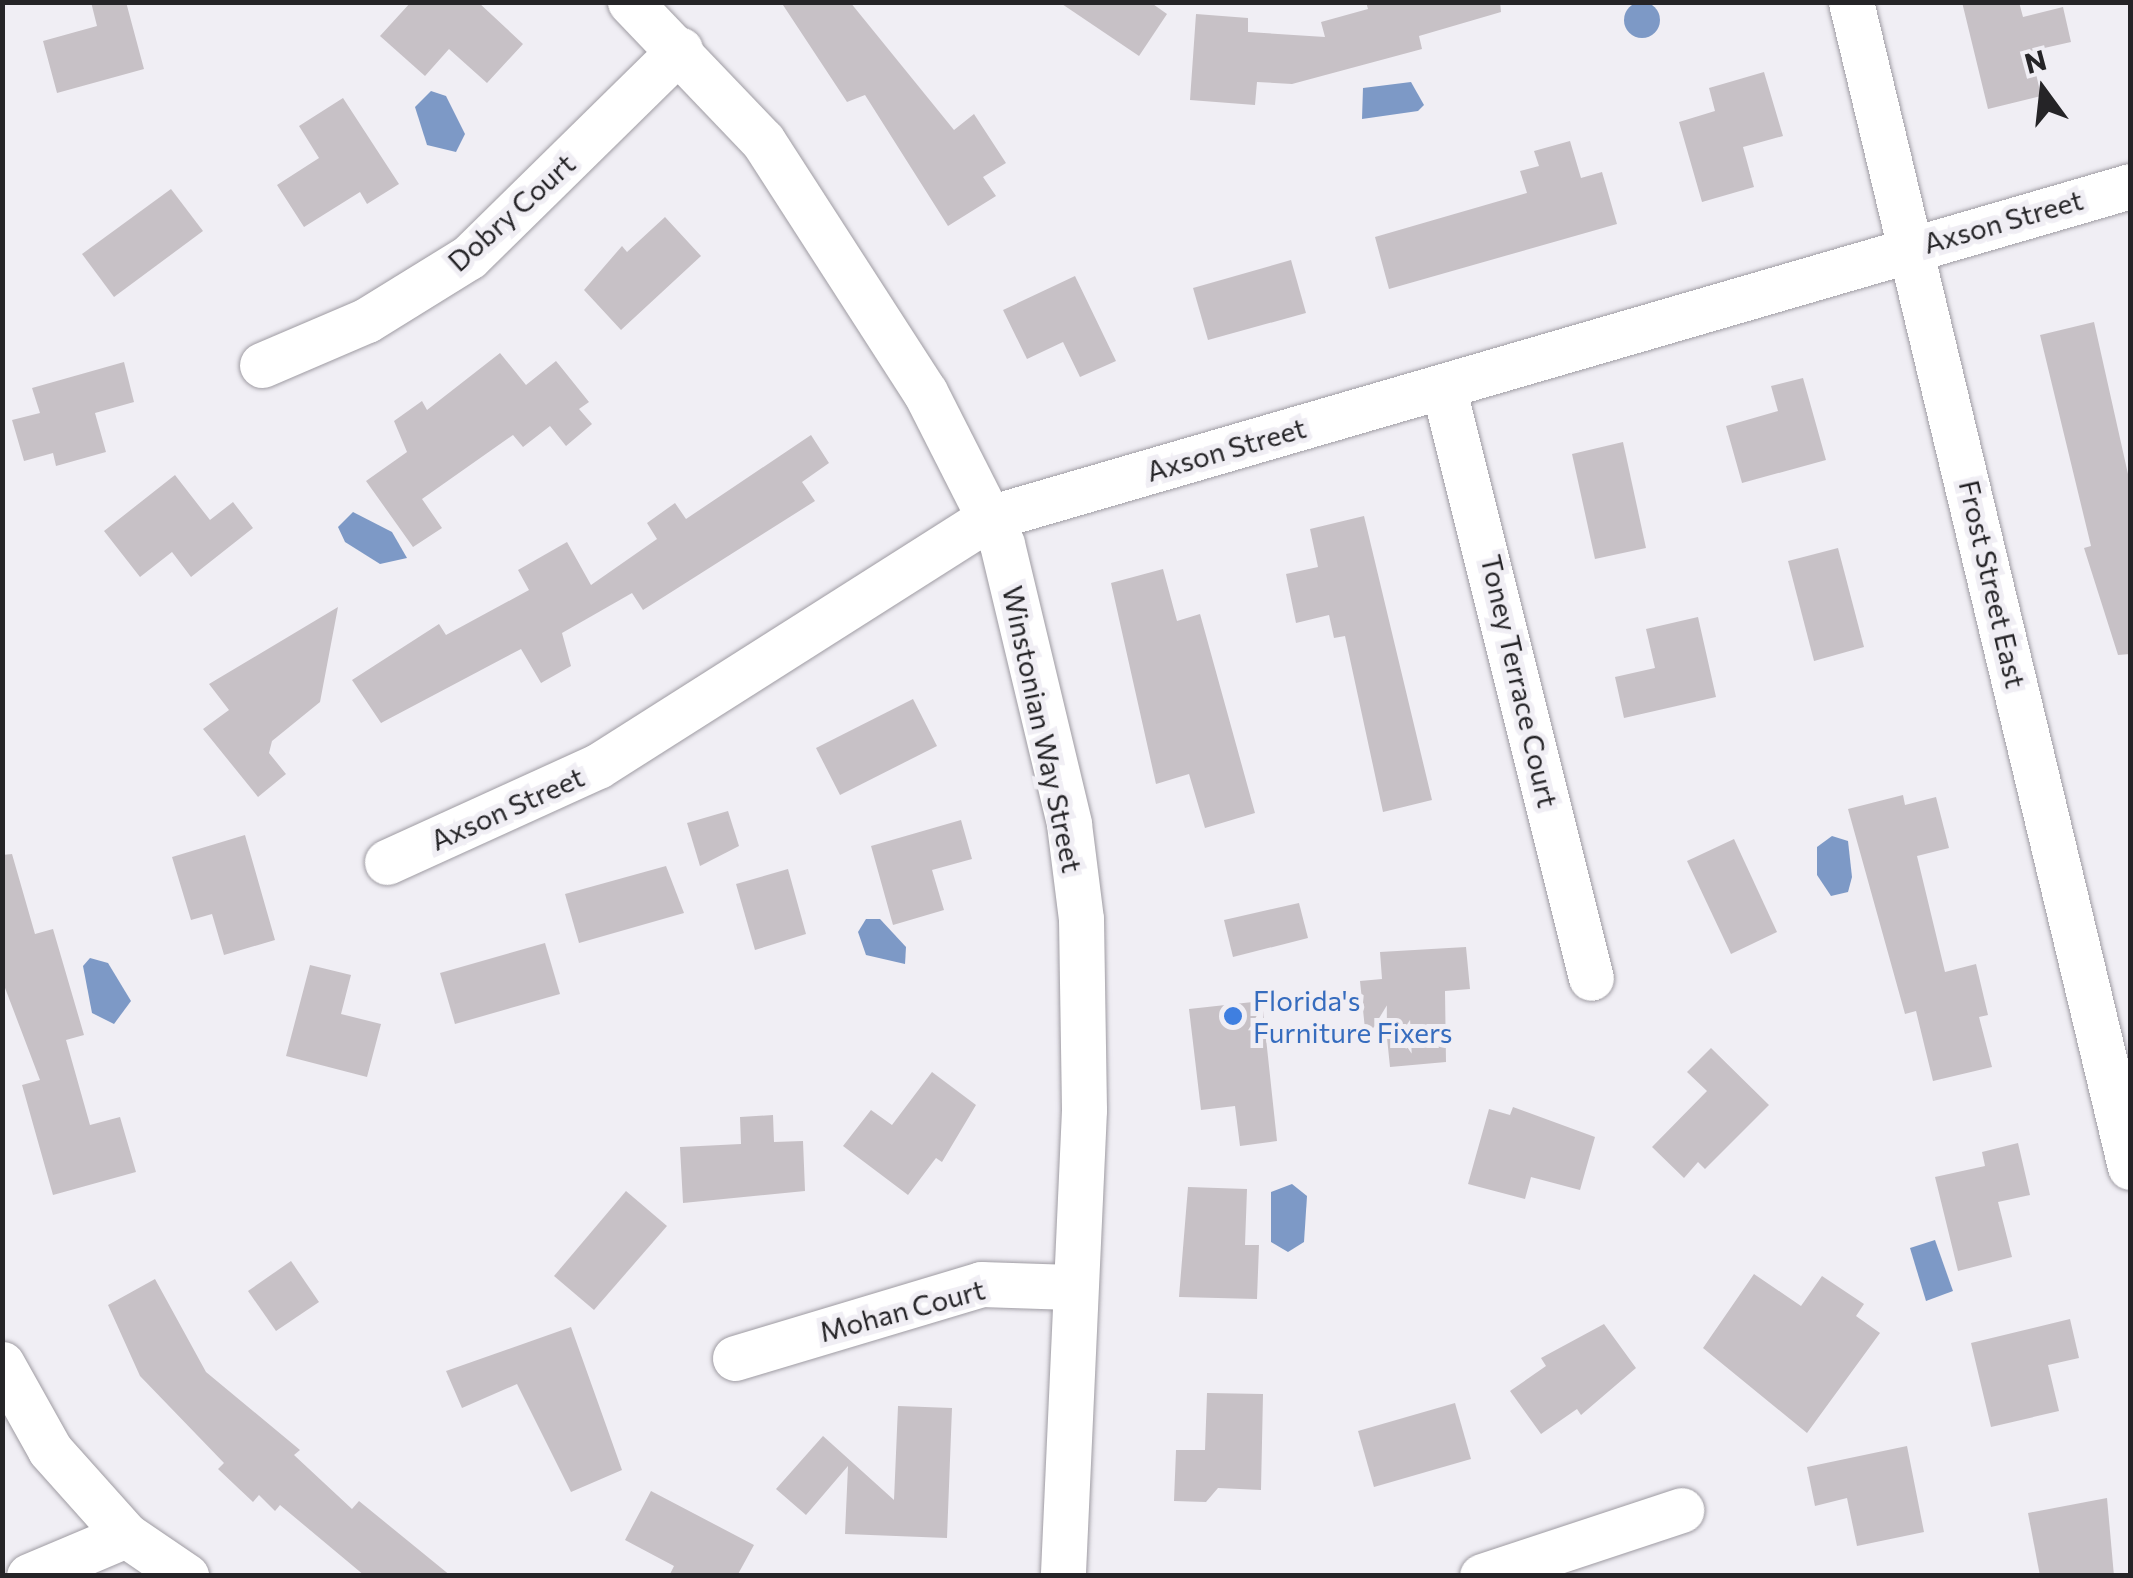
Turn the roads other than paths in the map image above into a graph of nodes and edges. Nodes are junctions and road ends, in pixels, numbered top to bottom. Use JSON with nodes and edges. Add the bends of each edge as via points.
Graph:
{"nodes":[{"id":1,"x":630,"y":2,"type":"edge"},
{"id":2,"x":1851,"y":2,"type":"edge"},
{"id":3,"x":680,"y":50,"type":"junction"},
{"id":4,"x":2130,"y":186,"type":"edge"},
{"id":5,"x":1914,"y":246,"type":"junction"},
{"id":6,"x":262,"y":365,"type":"dead end"},
{"id":7,"x":1442,"y":386,"type":"junction"},
{"id":8,"x":989,"y":518,"type":"junction"},
{"id":9,"x":386,"y":862,"type":"dead end"},
{"id":10,"x":1591,"y":978,"type":"dead end"},
{"id":11,"x":2130,"y":1167,"type":"edge"},
{"id":12,"x":1072,"y":1288,"type":"junction"},
{"id":13,"x":735,"y":1358,"type":"dead end"},
{"id":14,"x":2,"y":1364,"type":"edge"},
{"id":15,"x":1681,"y":1510,"type":"dead end"},
{"id":16,"x":126,"y":1535,"type":"junction"},
{"id":17,"x":29,"y":1576,"type":"edge"},
{"id":18,"x":186,"y":1576,"type":"edge"},
{"id":19,"x":1063,"y":1576,"type":"edge"},
{"id":20,"x":1482,"y":1576,"type":"edge"}],
"edges":[{"from":1,"to":3,"type":"street","name":"Winstonian Way Street"},
{"from":2,"to":5,"type":"street","name":"Frost Street East"},
{"from":3,"to":6,"type":"street","name":"Dobry Court","via":[[469,257],[367,320]]},
{"from":3,"to":8,"type":"street","name":"Winstonian Way Street","via":[[762,140],[869,298]]},
{"from":4,"to":5,"type":"street","name":"Axson Street"},
{"from":5,"to":7,"type":"street","name":"Axson Street"},
{"from":5,"to":11,"type":"street","name":"Frost Street East"},
{"from":7,"to":8,"type":"street","name":"Axson Street"},
{"from":7,"to":10,"type":"street","name":"Toney Terrace Court"},
{"from":8,"to":9,"type":"street","name":"Axson Street","via":[[598,766]]},
{"from":8,"to":12,"type":"street","name":"Winstonian Way Street","via":[[1053,754],[1080,918],[1084,1110]]},
{"from":12,"to":13,"type":"street","name":"Mohan Court","via":[[980,1284]]},
{"from":12,"to":19,"type":"street","name":"Winstonian Way Street"},
{"from":14,"to":16,"type":"street","via":[[50,1450]]},
{"from":15,"to":20,"type":"street"},
{"from":16,"to":17,"type":"street"},
{"from":16,"to":18,"type":"street"}]}
